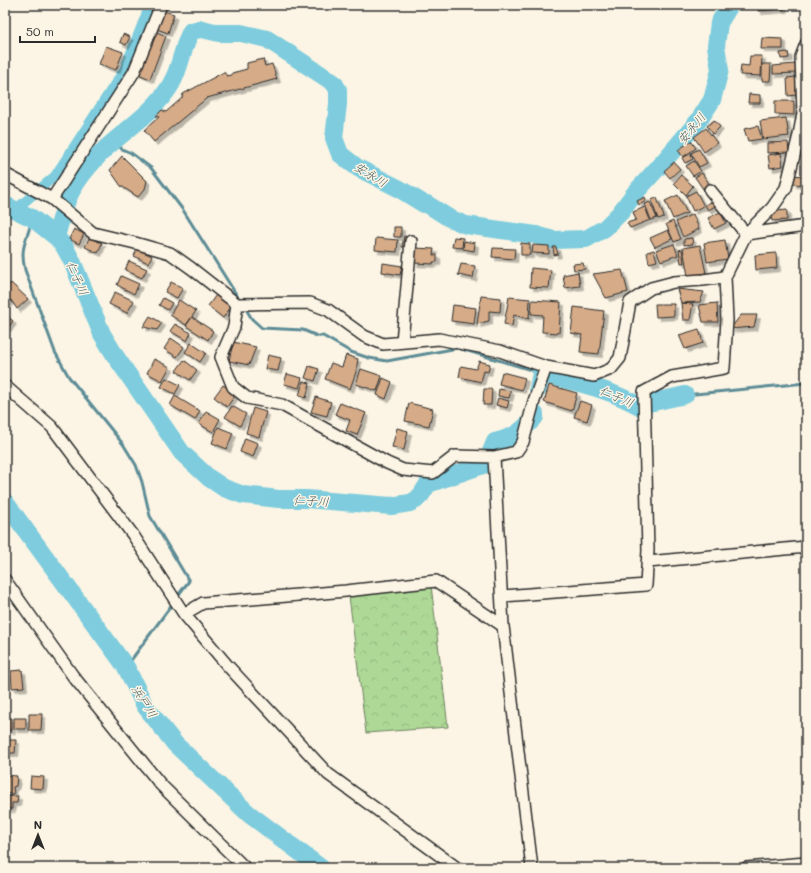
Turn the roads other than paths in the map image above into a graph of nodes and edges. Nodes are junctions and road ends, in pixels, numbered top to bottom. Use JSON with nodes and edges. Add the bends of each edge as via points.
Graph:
{"nodes":[{"id":1,"x":161,"y":5,"type":"edge"},
{"id":2,"x":806,"y":44,"type":"edge"},
{"id":3,"x":804,"y":120,"type":"edge"},
{"id":4,"x":5,"y":174,"type":"edge"},
{"id":5,"x":710,"y":190,"type":"dead end"},
{"id":6,"x":52,"y":199,"type":"junction"},
{"id":7,"x":806,"y":226,"type":"edge"},
{"id":8,"x":746,"y":234,"type":"junction"},
{"id":9,"x":411,"y":241,"type":"dead end"},
{"id":10,"x":725,"y":277,"type":"junction"},
{"id":11,"x":237,"y":304,"type":"junction"},
{"id":12,"x":402,"y":342,"type":"junction"},
{"id":13,"x":546,"y":367,"type":"junction"},
{"id":14,"x":5,"y":386,"type":"edge"},
{"id":15,"x":494,"y":457,"type":"junction"},
{"id":16,"x":806,"y":546,"type":"edge"},
{"id":17,"x":648,"y":562,"type":"junction"},
{"id":18,"x":5,"y":580,"type":"edge"},
{"id":19,"x":502,"y":596,"type":"junction"},
{"id":20,"x":184,"y":614,"type":"junction"},
{"id":21,"x":503,"y":626,"type":"junction"},
{"id":22,"x":806,"y":863,"type":"edge"},
{"id":23,"x":245,"y":868,"type":"edge"},
{"id":24,"x":457,"y":868,"type":"edge"},
{"id":25,"x":532,"y":868,"type":"edge"},
{"id":26,"x":746,"y":868,"type":"edge"}],
"edges":[{"from":1,"to":6,"type":"street","via":[[134,72]]},
{"from":2,"to":3,"type":"street","via":[[801,57]]},
{"from":3,"to":8,"type":"street","via":[[786,188],[772,208]]},
{"from":4,"to":6,"type":"street"},
{"from":5,"to":8,"type":"street"},
{"from":6,"to":11,"type":"street","via":[[93,233],[170,253]]},
{"from":7,"to":8,"type":"street"},
{"from":8,"to":10,"type":"street"},
{"from":9,"to":12,"type":"street"},
{"from":10,"to":13,"type":"street","via":[[674,282],[651,288],[630,302],[620,358],[611,369],[594,376]]},
{"from":10,"to":17,"type":"street","via":[[727,320],[724,368],[672,377],[644,392]]},
{"from":11,"to":12,"type":"street","via":[[310,303],[328,310],[364,336],[383,344]]},
{"from":11,"to":15,"type":"street","via":[[234,326],[220,357],[233,386],[248,398],[282,405],[403,470],[433,473],[455,456]]},
{"from":12,"to":13,"type":"street","via":[[439,339],[500,351]]},
{"from":13,"to":15,"type":"street","via":[[523,442],[516,452]]},
{"from":14,"to":20,"type":"street","via":[[52,427],[133,535]]},
{"from":15,"to":19,"type":"street"},
{"from":16,"to":17,"type":"street"},
{"from":17,"to":19,"type":"street","via":[[646,586]]},
{"from":18,"to":23,"type":"street","via":[[73,676],[156,779]]},
{"from":19,"to":21,"type":"street"},
{"from":20,"to":21,"type":"street","via":[[203,604],[436,581]]},
{"from":20,"to":24,"type":"street","via":[[227,665],[328,774]]},
{"from":21,"to":25,"type":"street"},
{"from":22,"to":26,"type":"street"}]}
